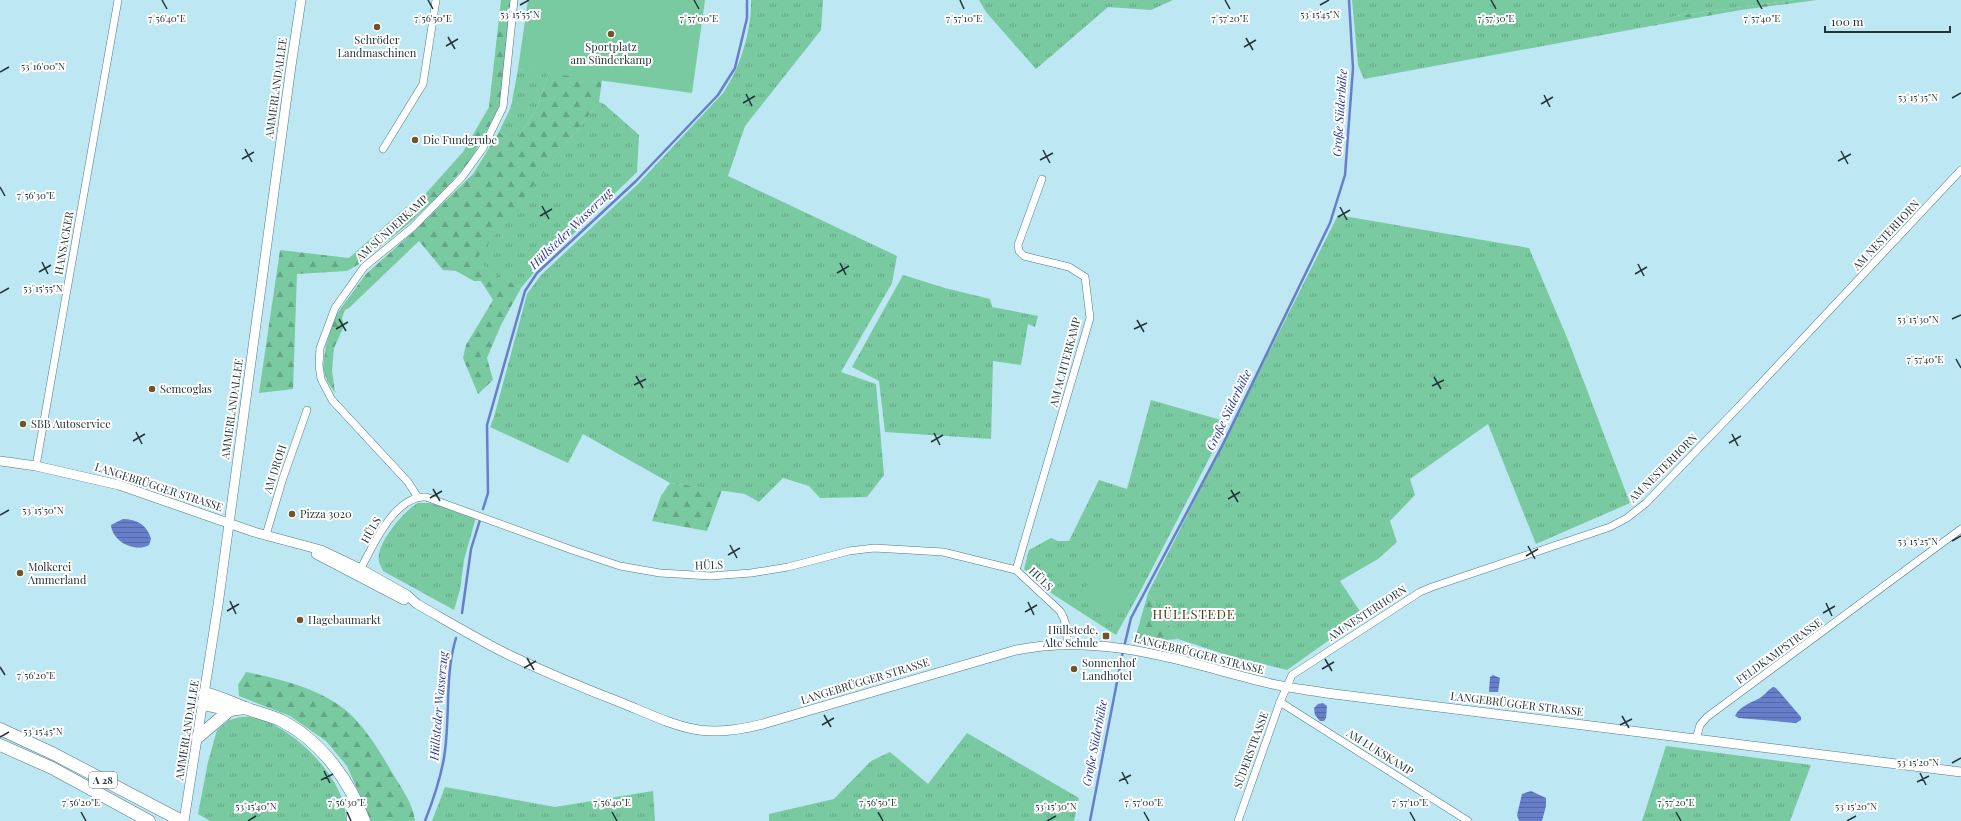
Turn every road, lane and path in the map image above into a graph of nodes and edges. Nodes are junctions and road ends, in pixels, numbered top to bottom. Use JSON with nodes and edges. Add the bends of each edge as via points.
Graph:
{"nodes":[{"id":1,"x":118,"y":0,"type":"edge"},
{"id":2,"x":301,"y":0,"type":"edge"},
{"id":3,"x":436,"y":0,"type":"edge"},
{"id":4,"x":514,"y":0,"type":"edge"},
{"id":5,"x":383,"y":149,"type":"dead end"},
{"id":6,"x":1961,"y":170,"type":"edge"},
{"id":7,"x":1042,"y":180,"type":"dead end"},
{"id":8,"x":307,"y":410,"type":"dead end"},
{"id":9,"x":0,"y":461,"type":"edge"},
{"id":10,"x":36,"y":466,"type":"junction"},
{"id":11,"x":417,"y":496,"type":"junction"},
{"id":12,"x":229,"y":522,"type":"junction"},
{"id":13,"x":1961,"y":529,"type":"edge"},
{"id":14,"x":266,"y":535,"type":"junction"},
{"id":15,"x":1016,"y":570,"type":"junction"},
{"id":16,"x":359,"y":572,"type":"junction"},
{"id":17,"x":1067,"y":644,"type":"junction"},
{"id":18,"x":1286,"y":687,"type":"junction"},
{"id":19,"x":204,"y":699,"type":"junction"},
{"id":20,"x":1280,"y":702,"type":"junction"},
{"id":21,"x":246,"y":708,"type":"junction"},
{"id":22,"x":230,"y":710,"type":"junction"},
{"id":23,"x":0,"y":729,"type":"edge"},
{"id":24,"x":198,"y":737,"type":"junction"},
{"id":25,"x":1696,"y":739,"type":"junction"},
{"id":26,"x":0,"y":745,"type":"edge"},
{"id":27,"x":1961,"y":772,"type":"edge"},
{"id":28,"x":350,"y":791,"type":"junction"},
{"id":29,"x":148,"y":821,"type":"edge"},
{"id":30,"x":183,"y":821,"type":"edge"},
{"id":31,"x":353,"y":821,"type":"edge"},
{"id":32,"x":364,"y":821,"type":"edge"},
{"id":33,"x":1238,"y":821,"type":"edge"},
{"id":34,"x":1468,"y":821,"type":"edge"}],
"edges":[{"from":1,"to":10,"type":"street","name":"HANSACKER"},
{"from":2,"to":12,"type":"street","name":"AMMERLANDALLEE"},
{"from":3,"to":5,"type":"street","via":[[423,84]]},
{"from":4,"to":11,"type":"street","name":"AM SÜNDERKAMP","via":[[503,107],[489,137],[462,177],[413,227],[364,267],[335,308],[320,348],[321,379],[332,400],[408,482]]},
{"from":6,"to":18,"type":"street","name":"AM NESTERHORN","via":[[1739,407],[1646,503],[1627,518],[1610,527],[1420,592],[1298,671]]},
{"from":7,"to":15,"type":"street","name":"AM ACHTERKAMP","via":[[1018,245],[1019,251],[1024,256],[1069,267],[1085,277],[1090,318]]},
{"from":8,"to":14,"type":"street","name":"AM DROH"},
{"from":9,"to":10,"type":"street","name":"LANGEBRÜGGER STRASSE"},
{"from":10,"to":12,"type":"street","name":"LANGEBRÜGGER STRASSE","via":[[119,485]]},
{"from":11,"to":15,"type":"street","name":"HÜLS","via":[[620,566],[660,573],[711,576],[751,573],[788,567],[849,551],[885,547],[943,552]]},
{"from":11,"to":16,"type":"street","name":"HÜLS","via":[[389,520]]},
{"from":12,"to":14,"type":"street","name":"LANGEBRÜGGER STRASSE"},
{"from":12,"to":19,"type":"street","name":"AMMERLANDALLEE"},
{"from":13,"to":25,"type":"street","name":"FELDKAMPSTRASSE","via":[[1707,717],[1700,725]]},
{"from":14,"to":16,"type":"street","name":"LANGEBRÜGGER STRASSE","via":[[308,548],[318,556]]},
{"from":15,"to":17,"type":"street","name":"HÜLS","via":[[1060,612],[1067,628]]},
{"from":16,"to":17,"type":"street","name":"LANGEBRÜGGER STRASSE","via":[[404,600],[417,604],[506,654],[684,727],[713,731],[739,730],[763,724],[1001,653]]},
{"from":17,"to":18,"type":"street","name":"LANGEBRÜGGER STRASSE","via":[[1134,649]]},
{"from":18,"to":20,"type":"street","name":"SÜDERSTRASSE"},
{"from":18,"to":25,"type":"street","name":"LANGEBRÜGGER STRASSE"},
{"from":19,"to":21,"type":"highway","via":[[223,698]]},
{"from":19,"to":22,"type":"highway"},
{"from":19,"to":24,"type":"street","name":"AMMERLANDALLEE"},
{"from":20,"to":33,"type":"street","name":"SÜDERSTRASSE"},
{"from":20,"to":34,"type":"street","name":"AM LUKSKAMP"},
{"from":21,"to":22,"type":"highway"},
{"from":21,"to":28,"type":"highway","via":[[280,720],[307,738],[331,761]]},
{"from":22,"to":24,"type":"highway"},
{"from":23,"to":30,"type":"highway","number":"A 28"},
{"from":24,"to":30,"type":"street","name":"AMMERLANDALLEE"},
{"from":25,"to":27,"type":"street","name":"LANGEBRÜGGER STRASSE"},
{"from":26,"to":29,"type":"highway","number":"A 28","via":[[52,768]]},
{"from":28,"to":31,"type":"highway"},
{"from":28,"to":32,"type":"highway"}]}
